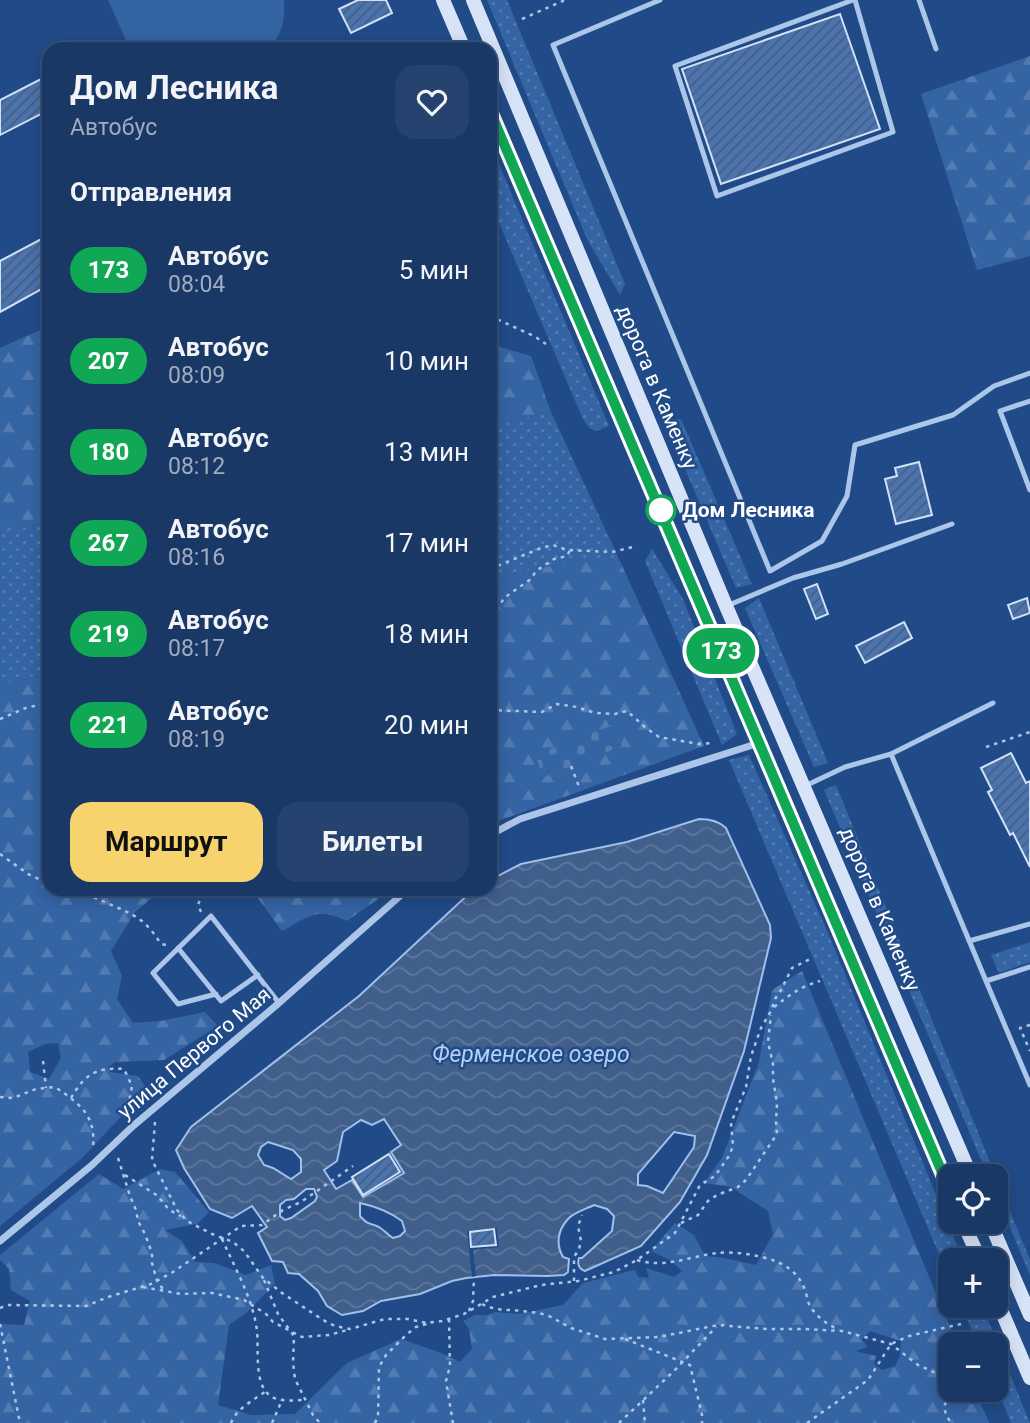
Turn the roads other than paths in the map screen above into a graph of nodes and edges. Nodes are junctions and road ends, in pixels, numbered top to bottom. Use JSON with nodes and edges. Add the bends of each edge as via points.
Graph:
{"nodes":[{"id":1,"x":443,"y":0,"type":"edge"},
{"id":2,"x":473,"y":0,"type":"edge"},
{"id":3,"x":660,"y":0,"type":"edge"},
{"id":4,"x":854,"y":0,"type":"edge"},
{"id":5,"x":919,"y":0,"type":"edge"},
{"id":6,"x":461,"y":42,"type":"edge"},
{"id":7,"x":491,"y":42,"type":"edge"},
{"id":8,"x":936,"y":49,"type":"dead end"},
{"id":9,"x":497,"y":57,"type":"edge"},
{"id":10,"x":497,"y":127,"type":"edge"},
{"id":11,"x":1030,"y":373,"type":"edge"},
{"id":12,"x":1030,"y":401,"type":"edge"},
{"id":13,"x":1030,"y":490,"type":"edge"},
{"id":14,"x":952,"y":524,"type":"dead end"},
{"id":15,"x":726,"y":606,"type":"junction"},
{"id":16,"x":993,"y":703,"type":"dead end"},
{"id":17,"x":759,"y":743,"type":"junction"},
{"id":18,"x":891,"y":754,"type":"junction"},
{"id":19,"x":804,"y":786,"type":"junction"},
{"id":20,"x":497,"y":831,"type":"edge"},
{"id":21,"x":400,"y":896,"type":"edge"},
{"id":22,"x":1030,"y":923,"type":"edge"},
{"id":23,"x":969,"y":941,"type":"junction"},
{"id":24,"x":178,"y":948,"type":"junction"},
{"id":25,"x":1030,"y":967,"type":"edge"},
{"id":26,"x":258,"y":975,"type":"junction"},
{"id":27,"x":986,"y":981,"type":"junction"},
{"id":28,"x":216,"y":994,"type":"junction"},
{"id":29,"x":279,"y":1003,"type":"junction"},
{"id":30,"x":1030,"y":1085,"type":"edge"},
{"id":31,"x":938,"y":1164,"type":"edge"},
{"id":32,"x":966,"y":1164,"type":"edge"},
{"id":33,"x":995,"y":1234,"type":"edge"},
{"id":34,"x":0,"y":1241,"type":"edge"},
{"id":35,"x":1030,"y":1315,"type":"edge"},
{"id":36,"x":1004,"y":1318,"type":"edge"},
{"id":37,"x":1030,"y":1378,"type":"edge"}],
"edges":[{"from":1,"to":6,"type":"main road"},
{"from":2,"to":7,"type":"main road","name":"дорога в Каменку"},
{"from":3,"to":11,"type":"lane","via":[[553,45],[770,571],[822,541],[846,496],[855,445],[953,415],[994,386]]},
{"from":4,"to":4,"type":"lane","via":[[675,66],[717,196],[893,132]]},
{"from":5,"to":8,"type":"lane"},
{"from":9,"to":15,"type":"main road","name":"дорога в Каменку"},
{"from":10,"to":17,"type":"main road"},
{"from":12,"to":13,"type":"lane","via":[[1000,411]]},
{"from":14,"to":15,"type":"lane"},
{"from":15,"to":19,"type":"main road","name":"дорога в Каменку"},
{"from":16,"to":18,"type":"lane"},
{"from":17,"to":20,"type":"street","via":[[520,819]]},
{"from":17,"to":31,"type":"main road"},
{"from":18,"to":19,"type":"lane","via":[[845,767]]},
{"from":18,"to":23,"type":"lane"},
{"from":19,"to":32,"type":"main road","name":"дорога в Каменку"},
{"from":21,"to":29,"type":"street","name":"улица Первого Мая"},
{"from":22,"to":23,"type":"lane"},
{"from":23,"to":27,"type":"lane"},
{"from":24,"to":26,"type":"lane","via":[[211,916]]},
{"from":24,"to":28,"type":"lane"},
{"from":24,"to":28,"type":"lane","via":[[153,973],[178,1004]]},
{"from":25,"to":27,"type":"lane"},
{"from":26,"to":28,"type":"lane","via":[[221,1001]]},
{"from":26,"to":29,"type":"lane"},
{"from":27,"to":30,"type":"lane"},
{"from":29,"to":34,"type":"street","name":"улица Первого Мая"},
{"from":33,"to":35,"type":"main road"},
{"from":36,"to":37,"type":"main road"}]}
